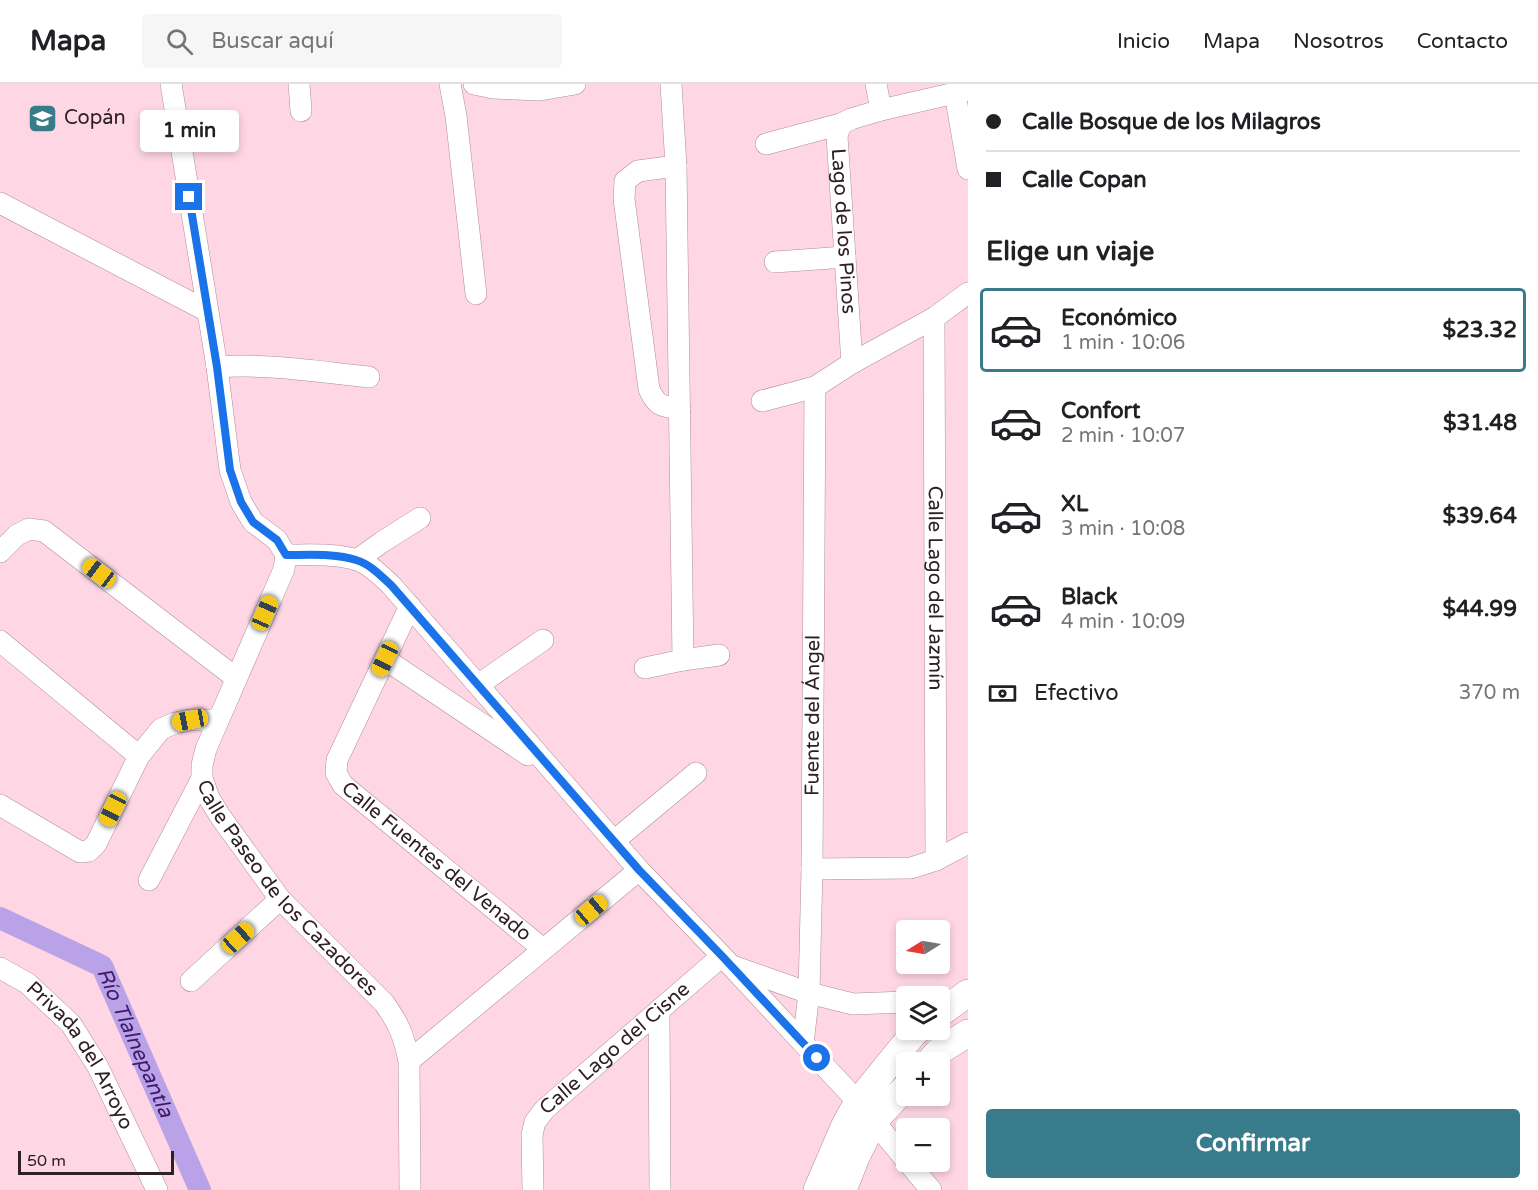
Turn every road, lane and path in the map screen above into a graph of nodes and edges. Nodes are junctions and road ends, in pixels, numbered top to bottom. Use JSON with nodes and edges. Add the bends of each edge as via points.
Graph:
{"nodes":[{"id":1,"x":171,"y":84,"type":"edge"},
{"id":2,"x":298,"y":84,"type":"edge"},
{"id":3,"x":450,"y":84,"type":"edge"},
{"id":4,"x":474,"y":84,"type":"edge"},
{"id":5,"x":574,"y":84,"type":"edge"},
{"id":6,"x":671,"y":84,"type":"edge"},
{"id":7,"x":876,"y":84,"type":"edge"},
{"id":8,"x":962,"y":92,"type":"edge"},
{"id":9,"x":881,"y":110,"type":"junction"},
{"id":10,"x":301,"y":111,"type":"dead end"},
{"id":11,"x":841,"y":124,"type":"junction"},
{"id":12,"x":766,"y":144,"type":"dead end"},
{"id":13,"x":676,"y":166,"type":"junction"},
{"id":14,"x":968,"y":169,"type":"edge"},
{"id":15,"x":0,"y":203,"type":"edge"},
{"id":16,"x":845,"y":257,"type":"junction"},
{"id":17,"x":775,"y":262,"type":"dead end"},
{"id":18,"x":968,"y":293,"type":"edge"},
{"id":19,"x":476,"y":294,"type":"dead end"},
{"id":20,"x":207,"y":311,"type":"junction"},
{"id":21,"x":934,"y":318,"type":"junction"},
{"id":22,"x":852,"y":363,"type":"junction"},
{"id":23,"x":217,"y":367,"type":"junction"},
{"id":24,"x":369,"y":377,"type":"dead end"},
{"id":25,"x":815,"y":387,"type":"junction"},
{"id":26,"x":762,"y":401,"type":"dead end"},
{"id":27,"x":680,"y":409,"type":"junction"},
{"id":28,"x":420,"y":518,"type":"dead end"},
{"id":29,"x":0,"y":552,"type":"edge"},
{"id":30,"x":286,"y":555,"type":"junction"},
{"id":31,"x":357,"y":560,"type":"junction"},
{"id":32,"x":410,"y":606,"type":"junction"},
{"id":33,"x":543,"y":640,"type":"dead end"},
{"id":34,"x":0,"y":641,"type":"edge"},
{"id":35,"x":719,"y":655,"type":"dead end"},
{"id":36,"x":385,"y":659,"type":"junction"},
{"id":37,"x":683,"y":660,"type":"junction"},
{"id":38,"x":645,"y":668,"type":"dead end"},
{"id":39,"x":236,"y":678,"type":"junction"},
{"id":40,"x":478,"y":685,"type":"junction"},
{"id":41,"x":217,"y":720,"type":"junction"},
{"id":42,"x":139,"y":756,"type":"junction"},
{"id":43,"x":549,"y":768,"type":"junction"},
{"id":44,"x":696,"y":773,"type":"dead end"},
{"id":45,"x":202,"y":778,"type":"junction"},
{"id":46,"x":0,"y":805,"type":"edge"},
{"id":47,"x":614,"y":841,"type":"junction"},
{"id":48,"x":968,"y":843,"type":"edge"},
{"id":49,"x":936,"y":860,"type":"junction"},
{"id":50,"x":812,"y":869,"type":"junction"},
{"id":51,"x":639,"y":870,"type":"junction"},
{"id":52,"x":149,"y":880,"type":"dead end"},
{"id":53,"x":280,"y":899,"type":"junction"},
{"id":54,"x":543,"y":949,"type":"junction"},
{"id":55,"x":726,"y":961,"type":"junction"},
{"id":56,"x":0,"y":968,"type":"edge"},
{"id":57,"x":191,"y":981,"type":"dead end"},
{"id":58,"x":968,"y":991,"type":"edge"},
{"id":59,"x":809,"y":993,"type":"junction"},
{"id":60,"x":950,"y":995,"type":"edge"},
{"id":61,"x":896,"y":1002,"type":"edge"},
{"id":62,"x":950,"y":1005,"type":"edge"},
{"id":63,"x":660,"y":1010,"type":"junction"},
{"id":64,"x":968,"y":1033,"type":"edge"},
{"id":65,"x":910,"y":1040,"type":"edge"},
{"id":66,"x":803,"y":1043,"type":"junction"},
{"id":67,"x":938,"y":1052,"type":"edge"},
{"id":68,"x":409,"y":1061,"type":"junction"},
{"id":69,"x":896,"y":1093,"type":"edge"},
{"id":70,"x":866,"y":1112,"type":"junction"},
{"id":71,"x":896,"y":1149,"type":"edge"},
{"id":72,"x":915,"y":1172,"type":"edge"},
{"id":73,"x":157,"y":1190,"type":"edge"},
{"id":74,"x":410,"y":1190,"type":"edge"},
{"id":75,"x":533,"y":1190,"type":"edge"},
{"id":76,"x":660,"y":1190,"type":"edge"},
{"id":77,"x":817,"y":1190,"type":"edge"},
{"id":78,"x":843,"y":1190,"type":"edge"},
{"id":79,"x":931,"y":1190,"type":"edge"}],
"edges":[{"from":1,"to":20,"type":"street"},
{"from":2,"to":10,"type":"street"},
{"from":3,"to":19,"type":"street"},
{"from":4,"to":5,"type":"street","via":[[540,90]]},
{"from":6,"to":13,"type":"street"},
{"from":7,"to":9,"type":"street"},
{"from":8,"to":9,"type":"street","name":"Lago de los Pinos"},
{"from":8,"to":14,"type":"street"},
{"from":9,"to":11,"type":"street","name":"Lago de los Pinos"},
{"from":11,"to":12,"type":"street"},
{"from":11,"to":16,"type":"street","name":"Lago de los Pinos","via":[[837,136]]},
{"from":13,"to":27,"type":"street"},
{"from":13,"to":27,"type":"street","via":[[638,171],[625,181],[624,199],[649,389],[654,400],[663,406]]},
{"from":15,"to":20,"type":"street"},
{"from":16,"to":17,"type":"street"},
{"from":16,"to":22,"type":"street","name":"Lago de los Pinos"},
{"from":18,"to":21,"type":"street"},
{"from":20,"to":23,"type":"street"},
{"from":21,"to":22,"type":"street"},
{"from":21,"to":49,"type":"street","name":"Calle Lago del Jazmín"},
{"from":22,"to":25,"type":"street"},
{"from":23,"to":24,"type":"street","via":[[272,367]]},
{"from":23,"to":30,"type":"street","via":[[230,470],[241,502],[253,522],[277,540]]},
{"from":25,"to":26,"type":"street"},
{"from":25,"to":50,"type":"street","name":"Fuente del Ángel"},
{"from":27,"to":37,"type":"street"},
{"from":28,"to":31,"type":"street"},
{"from":29,"to":39,"type":"street","via":[[29,529],[44,531]]},
{"from":30,"to":31,"type":"street"},
{"from":30,"to":39,"type":"street","name":"Calle Paseo de los Cazadores","via":[[284,569]]},
{"from":31,"to":32,"type":"street","via":[[375,571]]},
{"from":32,"to":36,"type":"street","name":"Calle Fuentes del Venado"},
{"from":32,"to":40,"type":"street"},
{"from":33,"to":40,"type":"street"},
{"from":34,"to":42,"type":"street"},
{"from":35,"to":37,"type":"street"},
{"from":36,"to":43,"type":"street"},
{"from":36,"to":54,"type":"street","name":"Calle Fuentes del Venado","via":[[337,760],[336,773],[343,785]]},
{"from":37,"to":38,"type":"street"},
{"from":39,"to":41,"type":"street","name":"Calle Paseo de los Cazadores"},
{"from":40,"to":43,"type":"street"},
{"from":41,"to":42,"type":"street","via":[[190,720],[161,729]]},
{"from":41,"to":45,"type":"street","name":"Calle Paseo de los Cazadores","via":[[206,749]]},
{"from":42,"to":46,"type":"street","via":[[89,851],[80,852]]},
{"from":43,"to":47,"type":"street"},
{"from":44,"to":47,"type":"street"},
{"from":45,"to":52,"type":"street"},
{"from":45,"to":53,"type":"street","name":"Calle Paseo de los Cazadores","via":[[219,816]]},
{"from":47,"to":51,"type":"street"},
{"from":48,"to":49,"type":"street"},
{"from":49,"to":50,"type":"street","via":[[911,868]]},
{"from":50,"to":59,"type":"street","name":"Fuente del Ángel"},
{"from":51,"to":54,"type":"street"},
{"from":51,"to":55,"type":"street"},
{"from":53,"to":57,"type":"street"},
{"from":53,"to":68,"type":"street","name":"Calle Paseo de los Cazadores","via":[[384,1003],[397,1022]]},
{"from":54,"to":68,"type":"street"},
{"from":55,"to":59,"type":"street"},
{"from":55,"to":63,"type":"street","name":"Calle Lago del Cisne"},
{"from":55,"to":66,"type":"street"},
{"from":56,"to":73,"type":"street","name":"Privada del Arroyo","via":[[27,983],[71,1024],[99,1067]]},
{"from":58,"to":60,"type":"street"},
{"from":58,"to":62,"type":"street"},
{"from":59,"to":61,"type":"street","via":[[853,1004]]},
{"from":59,"to":66,"type":"street","name":"Fuente del Ángel"},
{"from":63,"to":75,"type":"street","name":"Calle Lago del Cisne","via":[[545,1109],[532,1135]]},
{"from":63,"to":76,"type":"street"},
{"from":64,"to":67,"type":"street"},
{"from":65,"to":70,"type":"street"},
{"from":66,"to":70,"type":"street"},
{"from":68,"to":74,"type":"street","name":"Calle Paseo de los Cazadores"},
{"from":69,"to":70,"type":"street"},
{"from":70,"to":71,"type":"street"},
{"from":70,"to":77,"type":"street","via":[[845,1125]]},
{"from":70,"to":78,"type":"street","via":[[856,1157]]},
{"from":72,"to":79,"type":"street"}]}
